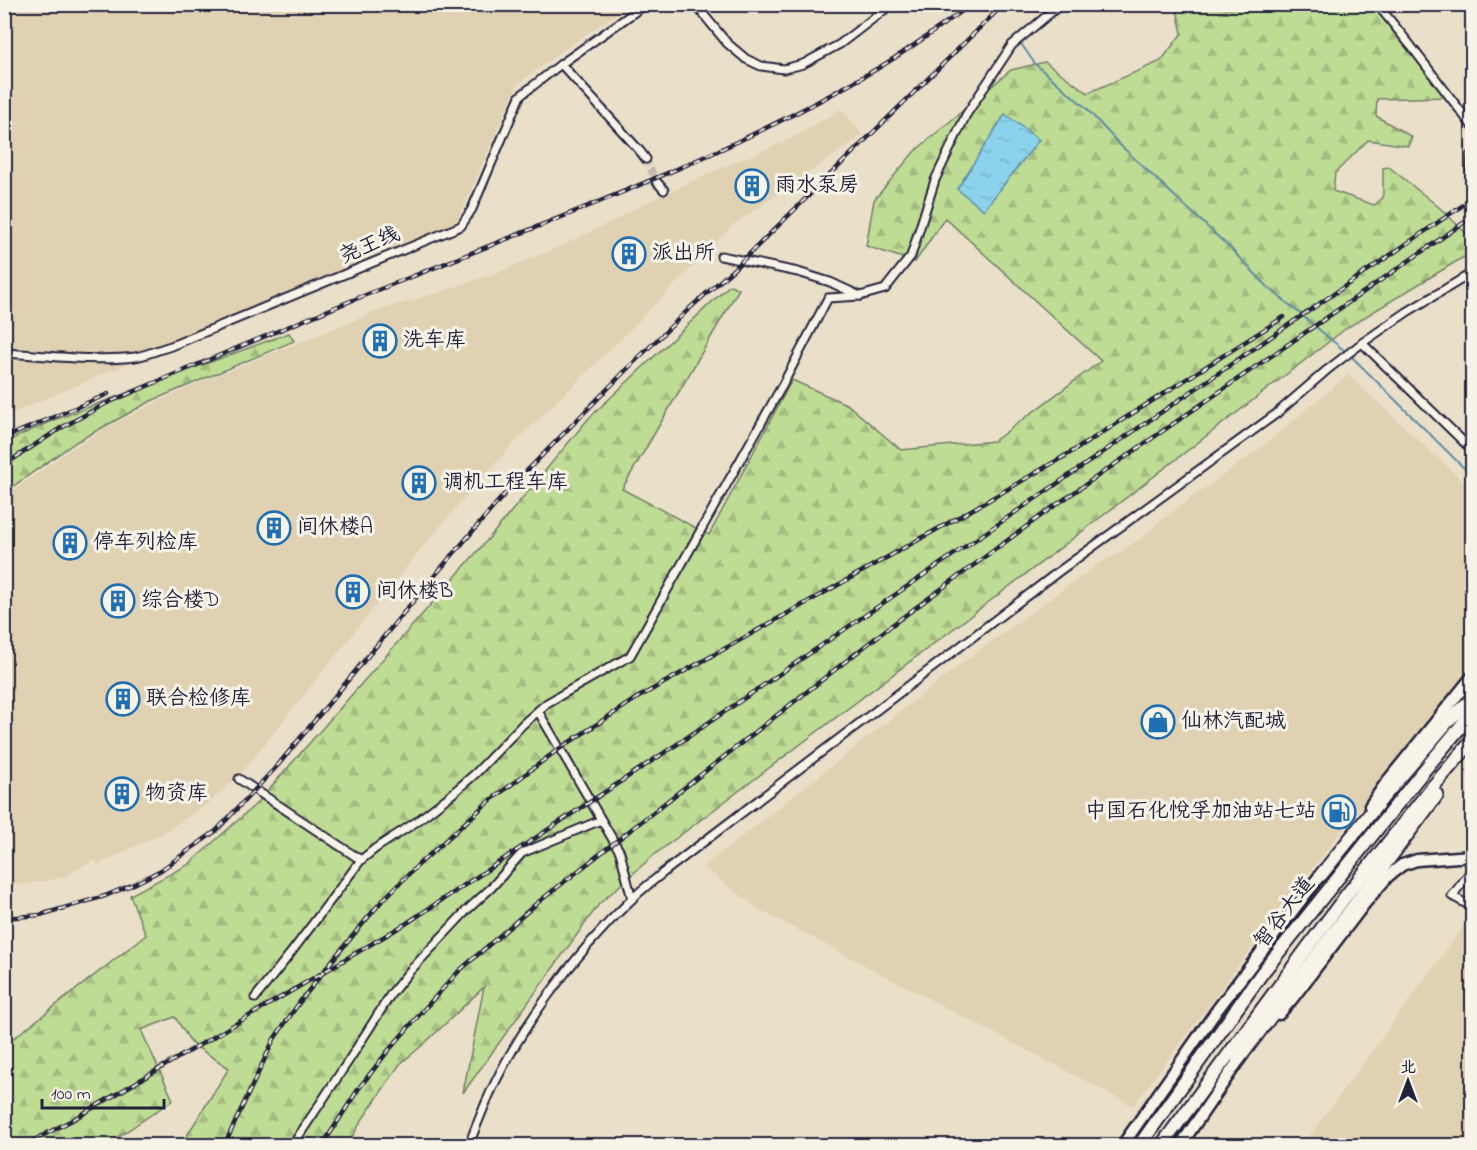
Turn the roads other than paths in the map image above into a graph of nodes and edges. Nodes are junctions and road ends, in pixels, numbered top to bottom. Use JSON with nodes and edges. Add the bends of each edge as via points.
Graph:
{"nodes":[{"id":1,"x":646,"y":4,"type":"edge"},
{"id":2,"x":695,"y":4,"type":"edge"},
{"id":3,"x":892,"y":4,"type":"edge"},
{"id":4,"x":1061,"y":4,"type":"edge"},
{"id":5,"x":1377,"y":4,"type":"edge"},
{"id":6,"x":561,"y":64,"type":"junction"},
{"id":7,"x":1473,"y":126,"type":"edge"},
{"id":8,"x":1473,"y":155,"type":"edge"},
{"id":9,"x":646,"y":159,"type":"tunnel mouth"},
{"id":10,"x":656,"y":181,"type":"tunnel mouth"},
{"id":11,"x":1473,"y":188,"type":"edge"},
{"id":12,"x":664,"y":190,"type":"dead end"},
{"id":13,"x":721,"y":256,"type":"dead end"},
{"id":14,"x":1473,"y":273,"type":"edge"},
{"id":15,"x":860,"y":296,"type":"junction"},
{"id":16,"x":1362,"y":343,"type":"junction"},
{"id":17,"x":4,"y":353,"type":"edge"},
{"id":18,"x":1473,"y":450,"type":"edge"},
{"id":19,"x":1473,"y":677,"type":"edge"},
{"id":20,"x":1473,"y":699,"type":"edge"},
{"id":21,"x":538,"y":711,"type":"junction"},
{"id":22,"x":1473,"y":713,"type":"edge"},
{"id":23,"x":1473,"y":741,"type":"edge"},
{"id":24,"x":1473,"y":747,"type":"edge"},
{"id":25,"x":239,"y":779,"type":"dead end"},
{"id":26,"x":602,"y":820,"type":"junction"},
{"id":27,"x":1473,"y":856,"type":"edge"},
{"id":28,"x":361,"y":860,"type":"junction"},
{"id":29,"x":1473,"y":870,"type":"edge"},
{"id":30,"x":1321,"y":875,"type":"junction"},
{"id":31,"x":632,"y":899,"type":"junction"},
{"id":32,"x":1473,"y":908,"type":"edge"},
{"id":33,"x":255,"y":998,"type":"dead end"},
{"id":34,"x":1238,"y":1060,"type":"junction"},
{"id":35,"x":292,"y":1146,"type":"edge"},
{"id":36,"x":469,"y":1146,"type":"edge"},
{"id":37,"x":1122,"y":1146,"type":"edge"},
{"id":38,"x":1139,"y":1146,"type":"edge"},
{"id":39,"x":1161,"y":1146,"type":"edge"},
{"id":40,"x":1180,"y":1146,"type":"edge"}],
"edges":[{"from":1,"to":6,"type":"street","name":"尧王线"},
{"from":2,"to":3,"type":"street","via":[[727,43],[746,59],[784,69],[803,64],[840,44]]},
{"from":4,"to":15,"type":"street","via":[[1012,45],[966,115],[935,180],[911,256],[885,289]]},
{"from":5,"to":7,"type":"street"},
{"from":6,"to":9,"type":"street"},
{"from":6,"to":17,"type":"street","name":"尧王线","via":[[520,96],[461,226],[137,357]]},
{"from":8,"to":11,"type":"street"},
{"from":10,"to":12,"type":"street"},
{"from":13,"to":15,"type":"street","via":[[798,272]]},
{"from":14,"to":16,"type":"street"},
{"from":15,"to":21,"type":"street","via":[[828,298],[630,656]]},
{"from":16,"to":18,"type":"street"},
{"from":16,"to":31,"type":"street","via":[[1276,414],[1058,572]]},
{"from":19,"to":30,"type":"main road","via":[[1386,783]]},
{"from":20,"to":30,"type":"highway","via":[[1448,721]]},
{"from":21,"to":26,"type":"street"},
{"from":21,"to":28,"type":"street","via":[[452,794]]},
{"from":22,"to":38,"type":"highway","name":"智谷大道","via":[[1262,974]]},
{"from":23,"to":39,"type":"highway","name":"智谷大道","via":[[1345,897]]},
{"from":24,"to":34,"type":"highway"},
{"from":25,"to":28,"type":"street"},
{"from":26,"to":31,"type":"street","via":[[620,852]]},
{"from":26,"to":35,"type":"street","via":[[522,853],[466,910],[390,994]]},
{"from":27,"to":34,"type":"main road","via":[[1417,860],[1388,876],[1292,999]]},
{"from":28,"to":33,"type":"street"},
{"from":29,"to":32,"type":"street","via":[[1452,896]]},
{"from":30,"to":37,"type":"main road","via":[[1217,1010]]},
{"from":31,"to":36,"type":"street","via":[[562,976],[515,1044]]},
{"from":34,"to":40,"type":"main road"}]}
